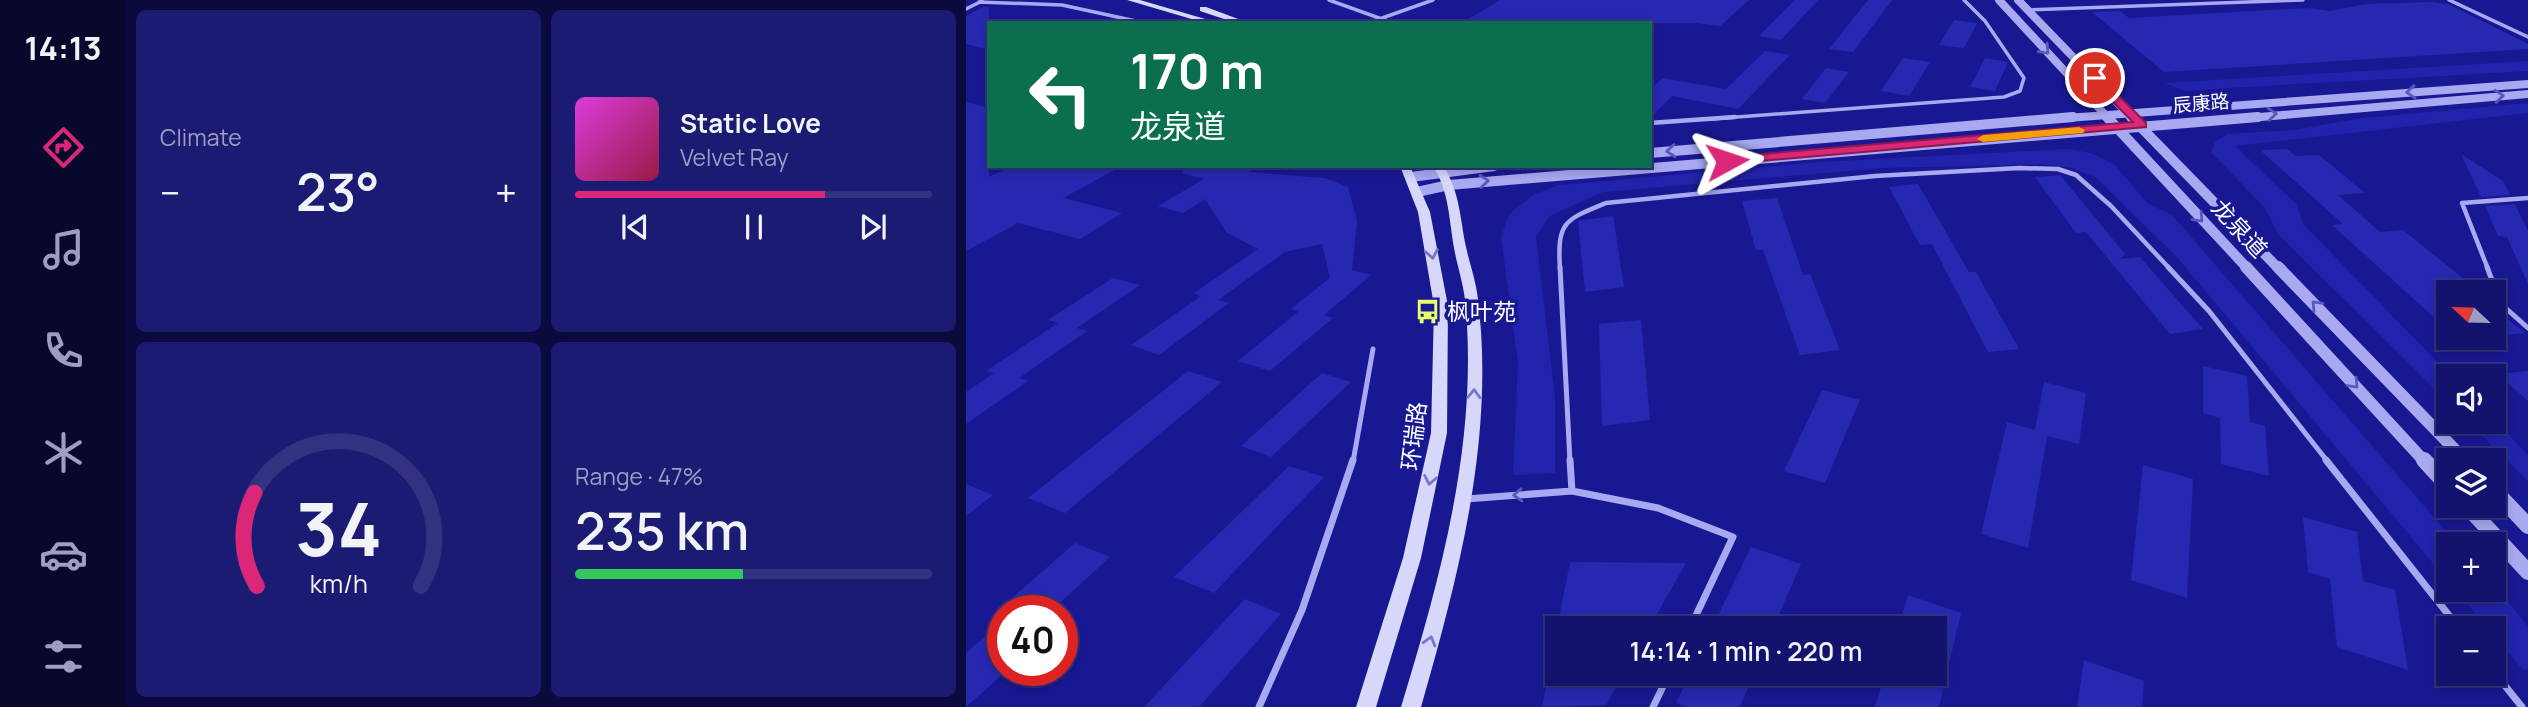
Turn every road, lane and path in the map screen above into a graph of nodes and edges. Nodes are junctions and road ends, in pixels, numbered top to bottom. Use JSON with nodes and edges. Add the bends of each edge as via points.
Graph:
{"nodes":[{"id":1,"x":1130,"y":0,"type":"edge"},
{"id":2,"x":1165,"y":0,"type":"edge"},
{"id":3,"x":1329,"y":0,"type":"edge"},
{"id":4,"x":1433,"y":0,"type":"edge"},
{"id":5,"x":1964,"y":0,"type":"edge"},
{"id":6,"x":1999,"y":0,"type":"edge"},
{"id":7,"x":2018,"y":0,"type":"edge"},
{"id":8,"x":2127,"y":0,"type":"edge"},
{"id":9,"x":2303,"y":0,"type":"edge"},
{"id":10,"x":2449,"y":0,"type":"edge"},
{"id":11,"x":981,"y":1,"type":"edge"},
{"id":12,"x":1177,"y":2,"type":"dead end"},
{"id":13,"x":1189,"y":5,"type":"dead end"},
{"id":14,"x":2134,"y":6,"type":"junction"},
{"id":15,"x":966,"y":9,"type":"edge"},
{"id":16,"x":2028,"y":10,"type":"junction"},
{"id":17,"x":1383,"y":18,"type":"junction"},
{"id":18,"x":1136,"y":21,"type":"edge"},
{"id":19,"x":1208,"y":21,"type":"edge"},
{"id":20,"x":1239,"y":21,"type":"edge"},
{"id":21,"x":1374,"y":21,"type":"edge"},
{"id":22,"x":1389,"y":21,"type":"edge"},
{"id":23,"x":2528,"y":37,"type":"edge"},
{"id":24,"x":2528,"y":84,"type":"edge"},
{"id":25,"x":2528,"y":94,"type":"edge"},
{"id":26,"x":2129,"y":112,"type":"junction"},
{"id":27,"x":2104,"y":114,"type":"junction"},
{"id":28,"x":1652,"y":122,"type":"edge"},
{"id":29,"x":2142,"y":125,"type":"junction"},
{"id":30,"x":2116,"y":127,"type":"junction"},
{"id":31,"x":1652,"y":153,"type":"edge"},
{"id":32,"x":1652,"y":159,"type":"edge"},
{"id":33,"x":1481,"y":168,"type":"edge"},
{"id":34,"x":1529,"y":168,"type":"edge"},
{"id":35,"x":1443,"y":174,"type":"edge"},
{"id":36,"x":1411,"y":178,"type":"edge"},
{"id":37,"x":2528,"y":198,"type":"edge"},
{"id":38,"x":2528,"y":328,"type":"edge"},
{"id":39,"x":1373,"y":349,"type":"dead end"},
{"id":40,"x":2453,"y":448,"type":"edge"},
{"id":41,"x":2436,"y":473,"type":"edge"},
{"id":42,"x":1572,"y":491,"type":"junction"},
{"id":43,"x":1463,"y":499,"type":"junction"},
{"id":44,"x":2506,"y":503,"type":"edge"},
{"id":45,"x":2478,"y":518,"type":"edge"},
{"id":46,"x":2528,"y":526,"type":"edge"},
{"id":47,"x":2528,"y":572,"type":"edge"},
{"id":48,"x":1696,"y":616,"type":"edge"},
{"id":49,"x":2450,"y":616,"type":"edge"},
{"id":50,"x":1663,"y":686,"type":"edge"},
{"id":51,"x":2505,"y":686,"type":"edge"},
{"id":52,"x":1259,"y":707,"type":"edge"},
{"id":53,"x":1366,"y":707,"type":"edge"},
{"id":54,"x":1411,"y":707,"type":"edge"},
{"id":55,"x":1653,"y":707,"type":"edge"},
{"id":56,"x":2522,"y":707,"type":"edge"}],
"edges":[{"from":1,"to":19,"type":"main road"},
{"from":2,"to":12,"type":"main road"},
{"from":3,"to":17,"type":"lane"},
{"from":4,"to":17,"type":"lane"},
{"from":5,"to":28,"type":"lane","via":[[1985,21],[2024,78],[2020,91],[2004,97]]},
{"from":6,"to":27,"type":"street","name":"龙泉道","one_way":true},
{"from":7,"to":16,"type":"street","name":"龙泉道"},
{"from":8,"to":14,"type":"lane"},
{"from":9,"to":14,"type":"lane"},
{"from":10,"to":23,"type":"lane"},
{"from":11,"to":15,"type":"lane"},
{"from":11,"to":18,"type":"lane","via":[[1062,5]]},
{"from":13,"to":20,"type":"main road"},
{"from":14,"to":16,"type":"lane"},
{"from":16,"to":26,"type":"street","name":"龙泉道"},
{"from":17,"to":21,"type":"lane"},
{"from":17,"to":22,"type":"lane"},
{"from":24,"to":26,"type":"street","name":"辰康路","one_way":true},
{"from":29,"to":25,"type":"street","name":"辰康路","one_way":true},
{"from":26,"to":27,"type":"street","name":"辰康路"},
{"from":26,"to":29,"type":"street","name":"龙泉道"},
{"from":27,"to":30,"type":"street","name":"龙泉道"},
{"from":27,"to":31,"type":"street","name":"辰康路","one_way":true},
{"from":29,"to":30,"type":"street","name":"辰康路"},
{"from":40,"to":29,"type":"street","name":"龙泉道","one_way":true},
{"from":32,"to":30,"type":"street","name":"辰康路","one_way":true},
{"from":30,"to":41,"type":"street","name":"龙泉道","one_way":true},
{"from":33,"to":35,"type":"street","name":"辰康路"},
{"from":35,"to":34,"type":"street","name":"辰康路","one_way":true},
{"from":35,"to":36,"type":"street","name":"辰康路"},
{"from":35,"to":36,"type":"street","name":"辰康路"},
{"from":43,"to":35,"type":"main road","one_way":true,"via":[[1473,426],[1472,302]]},
{"from":36,"to":53,"type":"main road","name":"环瑞路","one_way":true,"via":[[1424,212],[1441,306],[1439,433],[1412,558]]},
{"from":37,"to":38,"type":"lane","via":[[2462,203],[2501,304]]},
{"from":39,"to":52,"type":"lane","via":[[1352,465],[1302,610]]},
{"from":42,"to":43,"type":"lane","one_way":true},
{"from":42,"to":48,"type":"lane","via":[[1658,508],[1733,537]]},
{"from":42,"to":49,"type":"lane","via":[[1558,237],[1573,216],[1606,203],[1875,176],[2058,169],[2076,175],[2111,206],[2209,311]]},
{"from":54,"to":43,"type":"main road","one_way":true,"via":[[1442,599]]},
{"from":44,"to":46,"type":"street"},
{"from":45,"to":47,"type":"street"},
{"from":50,"to":55,"type":"lane"},
{"from":51,"to":56,"type":"lane"}]}
